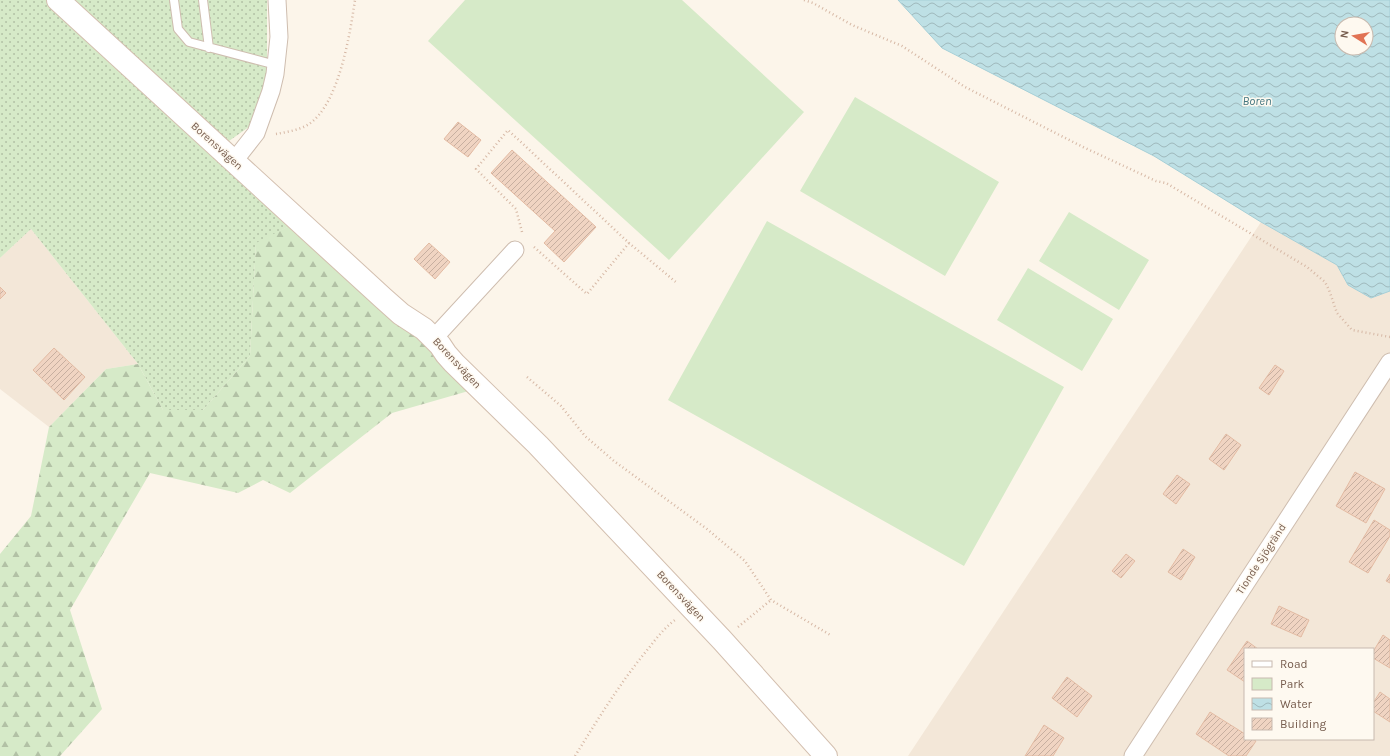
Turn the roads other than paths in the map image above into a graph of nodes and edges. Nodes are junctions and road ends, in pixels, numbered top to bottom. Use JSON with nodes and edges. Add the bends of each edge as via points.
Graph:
{"nodes":[{"id":1,"x":58,"y":0,"type":"edge"},
{"id":2,"x":174,"y":0,"type":"edge"},
{"id":3,"x":203,"y":0,"type":"edge"},
{"id":4,"x":277,"y":0,"type":"edge"},
{"id":5,"x":209,"y":48,"type":"junction"},
{"id":6,"x":276,"y":64,"type":"junction"},
{"id":7,"x":234,"y":161,"type":"junction"},
{"id":8,"x":519,"y":244,"type":"road end"},
{"id":9,"x":434,"y":338,"type":"junction"},
{"id":10,"x":1390,"y":362,"type":"edge"},
{"id":11,"x":826,"y":756,"type":"edge"},
{"id":12,"x":1133,"y":756,"type":"edge"}],
"edges":[{"from":1,"to":7,"type":"street","name":"Borensvägen"},
{"from":2,"to":5,"type":"lane","via":[[178,29],[189,42]]},
{"from":3,"to":5,"type":"lane"},
{"from":4,"to":6,"type":"street","via":[[279,37]]},
{"from":5,"to":6,"type":"lane"},
{"from":6,"to":7,"type":"street","via":[[271,90],[256,133]]},
{"from":7,"to":9,"type":"street","name":"Borensvägen","via":[[401,314],[424,328]]},
{"from":8,"to":9,"type":"street"},
{"from":9,"to":11,"type":"street","name":"Borensvägen","via":[[454,363],[538,445],[722,640]]},
{"from":10,"to":12,"type":"street","name":"Tionde Sjögränd"}]}
